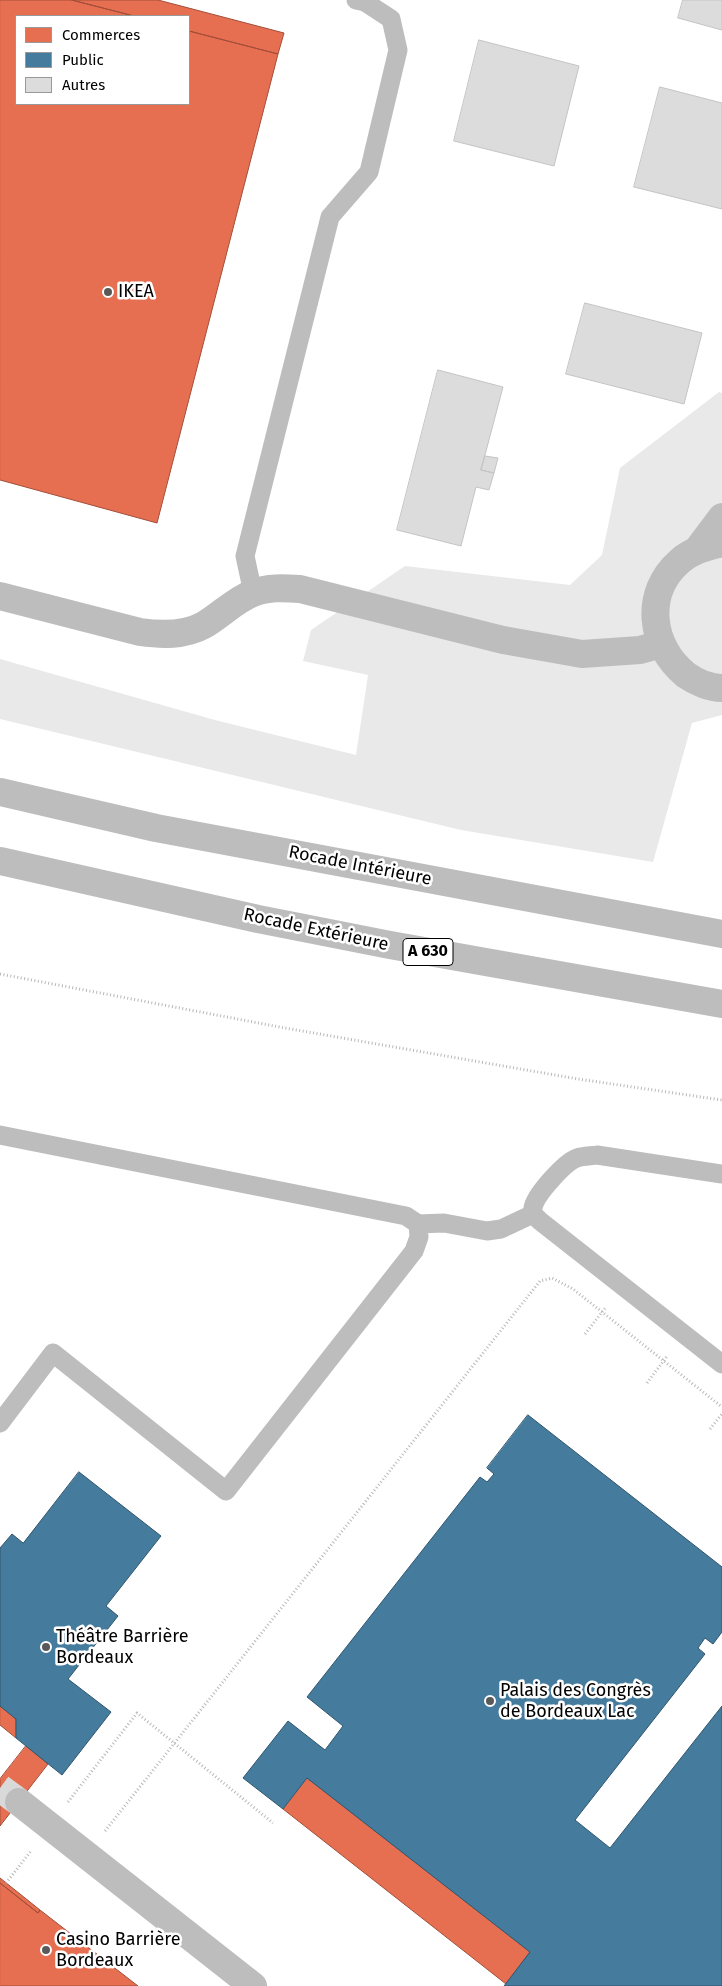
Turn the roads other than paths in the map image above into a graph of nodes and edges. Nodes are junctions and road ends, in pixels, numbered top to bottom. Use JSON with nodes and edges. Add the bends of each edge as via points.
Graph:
{"nodes":[{"id":1,"x":356,"y":0,"type":"edge"},
{"id":2,"x":722,"y":517,"type":"edge"},
{"id":3,"x":710,"y":546,"type":"edge"},
{"id":4,"x":253,"y":593,"type":"junction"},
{"id":5,"x":0,"y":596,"type":"edge"},
{"id":6,"x":660,"y":644,"type":"junction"},
{"id":7,"x":722,"y":688,"type":"edge"},
{"id":8,"x":0,"y":778,"type":"edge"},
{"id":9,"x":0,"y":792,"type":"edge"},
{"id":10,"x":156,"y":828,"type":"junction"},
{"id":11,"x":0,"y":861,"type":"edge"},
{"id":12,"x":0,"y":870,"type":"edge"},
{"id":13,"x":136,"y":892,"type":"junction"},
{"id":14,"x":722,"y":934,"type":"edge"},
{"id":15,"x":722,"y":1004,"type":"edge"},
{"id":16,"x":0,"y":1135,"type":"edge"},
{"id":17,"x":722,"y":1174,"type":"edge"},
{"id":18,"x":533,"y":1214,"type":"junction"},
{"id":19,"x":418,"y":1224,"type":"junction"},
{"id":20,"x":722,"y":1364,"type":"edge"},
{"id":21,"x":0,"y":1423,"type":"edge"},
{"id":22,"x":19,"y":1802,"type":"tunnel mouth"},
{"id":23,"x":253,"y":1986,"type":"edge"}],
"edges":[{"from":1,"to":4,"type":"lane","via":[[365,2],[391,19],[398,50],[369,172],[330,217],[245,556]]},
{"from":2,"to":3,"type":"main road"},
{"from":3,"to":6,"type":"main road","via":[[679,561],[665,578],[657,600],[655,622]]},
{"from":4,"to":5,"type":"main road","via":[[204,625],[186,632],[161,635]]},
{"from":4,"to":6,"type":"main road","via":[[277,588],[300,589],[504,640],[582,654],[640,650]]},
{"from":6,"to":7,"type":"main road","via":[[674,665],[694,681]]},
{"from":8,"to":10,"type":"main road"},
{"from":9,"to":10,"type":"main road","name":"Rocade Intérieure"},
{"from":10,"to":14,"type":"main road","name":"Rocade Intérieure"},
{"from":11,"to":13,"type":"main road","name":"Rocade Extérieure","number":"A 630"},
{"from":12,"to":13,"type":"main road"},
{"from":13,"to":15,"type":"main road","name":"Rocade Extérieure","number":"A 630","via":[[390,945]]},
{"from":16,"to":19,"type":"lane","via":[[406,1216]]},
{"from":17,"to":18,"type":"lane","via":[[597,1155],[577,1158],[560,1169],[535,1201]]},
{"from":18,"to":19,"type":"lane","via":[[500,1229],[487,1231],[444,1223]]},
{"from":18,"to":20,"type":"lane"},
{"from":19,"to":21,"type":"lane","via":[[419,1237],[414,1251],[226,1491],[53,1353]]},
{"from":22,"to":23,"type":"main road"}]}
